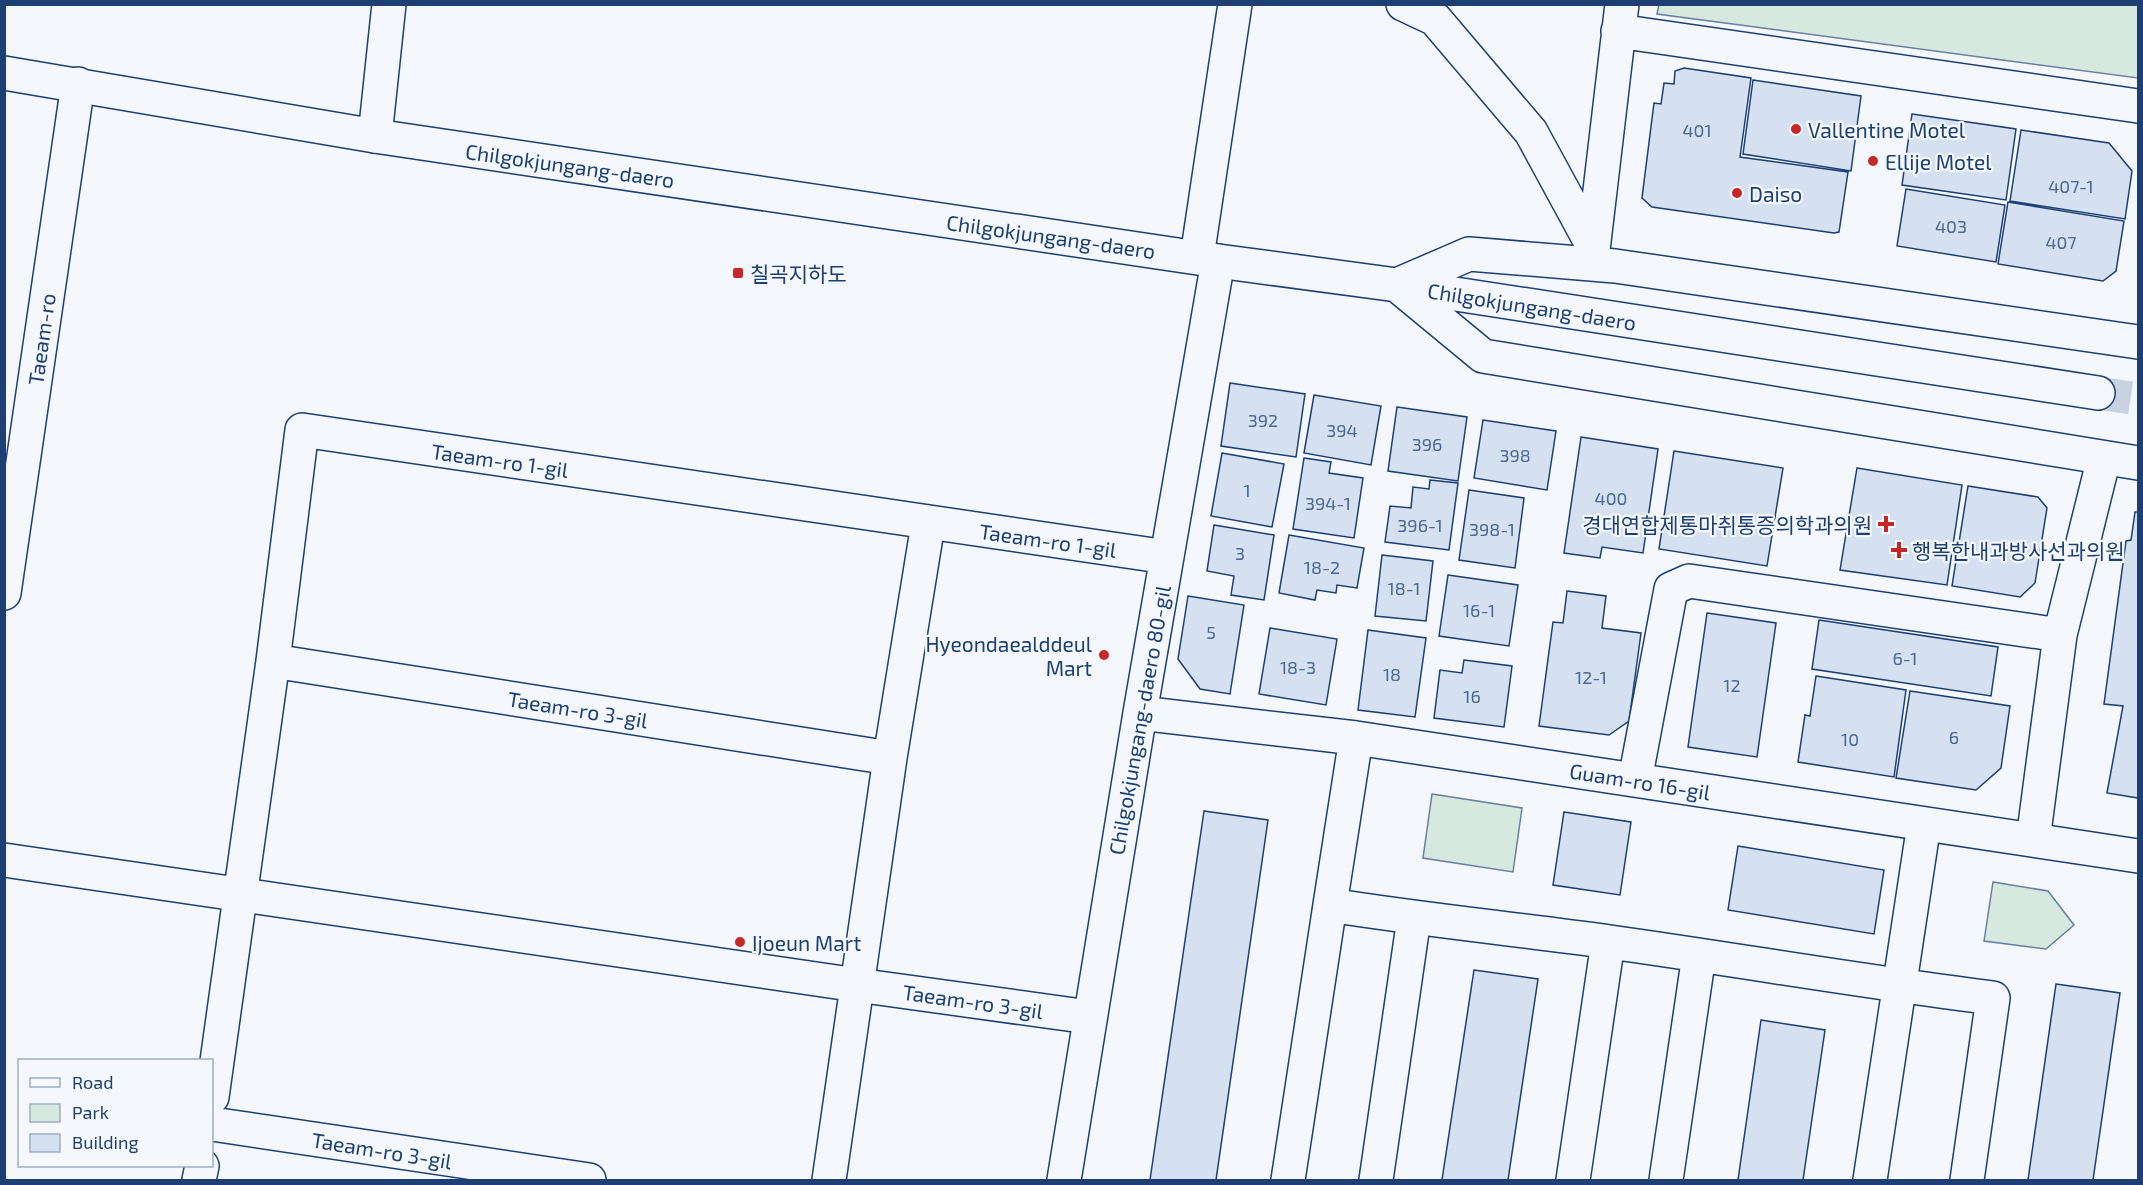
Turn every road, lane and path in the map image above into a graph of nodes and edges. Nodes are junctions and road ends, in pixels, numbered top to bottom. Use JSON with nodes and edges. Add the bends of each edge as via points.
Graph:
{"nodes":[{"id":1,"x":389,"y":4,"type":"edge"},
{"id":2,"x":1235,"y":4,"type":"edge"},
{"id":3,"x":1403,"y":4,"type":"edge"},
{"id":4,"x":1620,"y":18,"type":"edge"},
{"id":5,"x":4,"y":73,"type":"edge"},
{"id":6,"x":78,"y":84,"type":"junction"},
{"id":7,"x":2139,"y":106,"type":"edge"},
{"id":8,"x":375,"y":136,"type":"junction"},
{"id":9,"x":1592,"y":255,"type":"junction"},
{"id":10,"x":1207,"y":259,"type":"junction"},
{"id":11,"x":1397,"y":285,"type":"junction"},
{"id":12,"x":2138,"y":336,"type":"edge"},
{"id":13,"x":2098,"y":393,"type":"tunnel mouth"},
{"id":14,"x":2104,"y":458,"type":"junction"},
{"id":15,"x":2139,"y":463,"type":"edge"},
{"id":16,"x":928,"y":524,"type":"junction"},
{"id":17,"x":1167,"y":557,"type":"junction"},
{"id":18,"x":4,"y":593,"type":"edge"},
{"id":19,"x":2060,"y":634,"type":"junction"},
{"id":20,"x":273,"y":661,"type":"junction"},
{"id":21,"x":1140,"y":713,"type":"junction"},
{"id":22,"x":1356,"y":738,"type":"junction"},
{"id":23,"x":891,"y":758,"type":"junction"},
{"id":24,"x":1635,"y":780,"type":"junction"},
{"id":25,"x":1924,"y":824,"type":"junction"},
{"id":26,"x":2033,"y":840,"type":"junction"},
{"id":27,"x":2139,"y":856,"type":"edge"},
{"id":28,"x":4,"y":860,"type":"edge"},
{"id":29,"x":240,"y":895,"type":"junction"},
{"id":30,"x":1330,"y":905,"type":"junction"},
{"id":31,"x":1414,"y":918,"type":"junction"},
{"id":32,"x":1608,"y":942,"type":"junction"},
{"id":33,"x":1699,"y":955,"type":"junction"},
{"id":34,"x":857,"y":985,"type":"junction"},
{"id":35,"x":1898,"y":986,"type":"junction"},
{"id":36,"x":1089,"y":1017,"type":"junction"},
{"id":37,"x":213,"y":1090,"type":"edge"},
{"id":38,"x":213,"y":1124,"type":"edge"},
{"id":39,"x":589,"y":1180,"type":"edge"},
{"id":40,"x":829,"y":1180,"type":"edge"},
{"id":41,"x":1064,"y":1180,"type":"edge"},
{"id":42,"x":1288,"y":1180,"type":"edge"},
{"id":43,"x":1376,"y":1180,"type":"edge"},
{"id":44,"x":1573,"y":1180,"type":"edge"},
{"id":45,"x":1666,"y":1180,"type":"edge"},
{"id":46,"x":1870,"y":1180,"type":"edge"},
{"id":47,"x":1967,"y":1180,"type":"edge"}],
"edges":[{"from":1,"to":8,"type":"street"},
{"from":2,"to":10,"type":"street","name":"Chilgokjungang-daero 80-gil"},
{"from":3,"to":9,"type":"street","via":[[1434,19],[1531,132]]},
{"from":4,"to":7,"type":"street"},
{"from":4,"to":9,"type":"street"},
{"from":5,"to":6,"type":"street","name":"Chilgokjungang-daero"},
{"from":6,"to":8,"type":"street","name":"Chilgokjungang-daero"},
{"from":6,"to":18,"type":"street","name":"Taeam-ro"},
{"from":8,"to":10,"type":"street","name":"Chilgokjungang-daero"},
{"from":9,"to":11,"type":"street","via":[[1469,254]]},
{"from":9,"to":12,"type":"street","via":[[1615,266]]},
{"from":10,"to":11,"type":"street","name":"Chilgokjungang-daero"},
{"from":10,"to":17,"type":"street","name":"Chilgokjungang-daero 80-gil"},
{"from":11,"to":13,"type":"street","name":"Chilgokjungang-daero"},
{"from":11,"to":14,"type":"street","via":[[1483,356]]},
{"from":14,"to":15,"type":"street"},
{"from":14,"to":19,"type":"street"},
{"from":16,"to":17,"type":"street","name":"Taeam-ro 1-gil"},
{"from":16,"to":20,"type":"street","name":"Taeam-ro 1-gil","via":[[302,430]]},
{"from":16,"to":23,"type":"street"},
{"from":17,"to":21,"type":"street","name":"Chilgokjungang-daero 80-gil"},
{"from":19,"to":24,"type":"street","via":[[1689,581],[1671,589]]},
{"from":19,"to":26,"type":"street"},
{"from":20,"to":23,"type":"street","name":"Taeam-ro 3-gil"},
{"from":20,"to":29,"type":"street"},
{"from":21,"to":22,"type":"street","name":"Guam-ro 16-gil"},
{"from":21,"to":36,"type":"street","name":"Chilgokjungang-daero 80-gil"},
{"from":22,"to":24,"type":"street","name":"Guam-ro 16-gil"},
{"from":22,"to":30,"type":"street"},
{"from":23,"to":34,"type":"street"},
{"from":24,"to":25,"type":"street","name":"Guam-ro 16-gil"},
{"from":25,"to":26,"type":"street","name":"Guam-ro 16-gil"},
{"from":25,"to":35,"type":"street"},
{"from":26,"to":27,"type":"street","name":"Guam-ro 16-gil"},
{"from":28,"to":29,"type":"street","name":"Taeam-ro 3-gil"},
{"from":29,"to":34,"type":"street","name":"Taeam-ro 3-gil"},
{"from":29,"to":37,"type":"street"},
{"from":30,"to":31,"type":"street"},
{"from":30,"to":42,"type":"street"},
{"from":31,"to":32,"type":"street"},
{"from":31,"to":43,"type":"street"},
{"from":32,"to":33,"type":"street"},
{"from":32,"to":44,"type":"street"},
{"from":33,"to":35,"type":"street"},
{"from":33,"to":45,"type":"street"},
{"from":34,"to":36,"type":"street","name":"Taeam-ro 3-gil"},
{"from":34,"to":40,"type":"street"},
{"from":35,"to":46,"type":"street"},
{"from":35,"to":47,"type":"street","via":[[1993,998]]},
{"from":36,"to":41,"type":"street","name":"Chilgokjungang-daero 80-gil"},
{"from":38,"to":39,"type":"street","name":"Taeam-ro 3-gil"}]}
